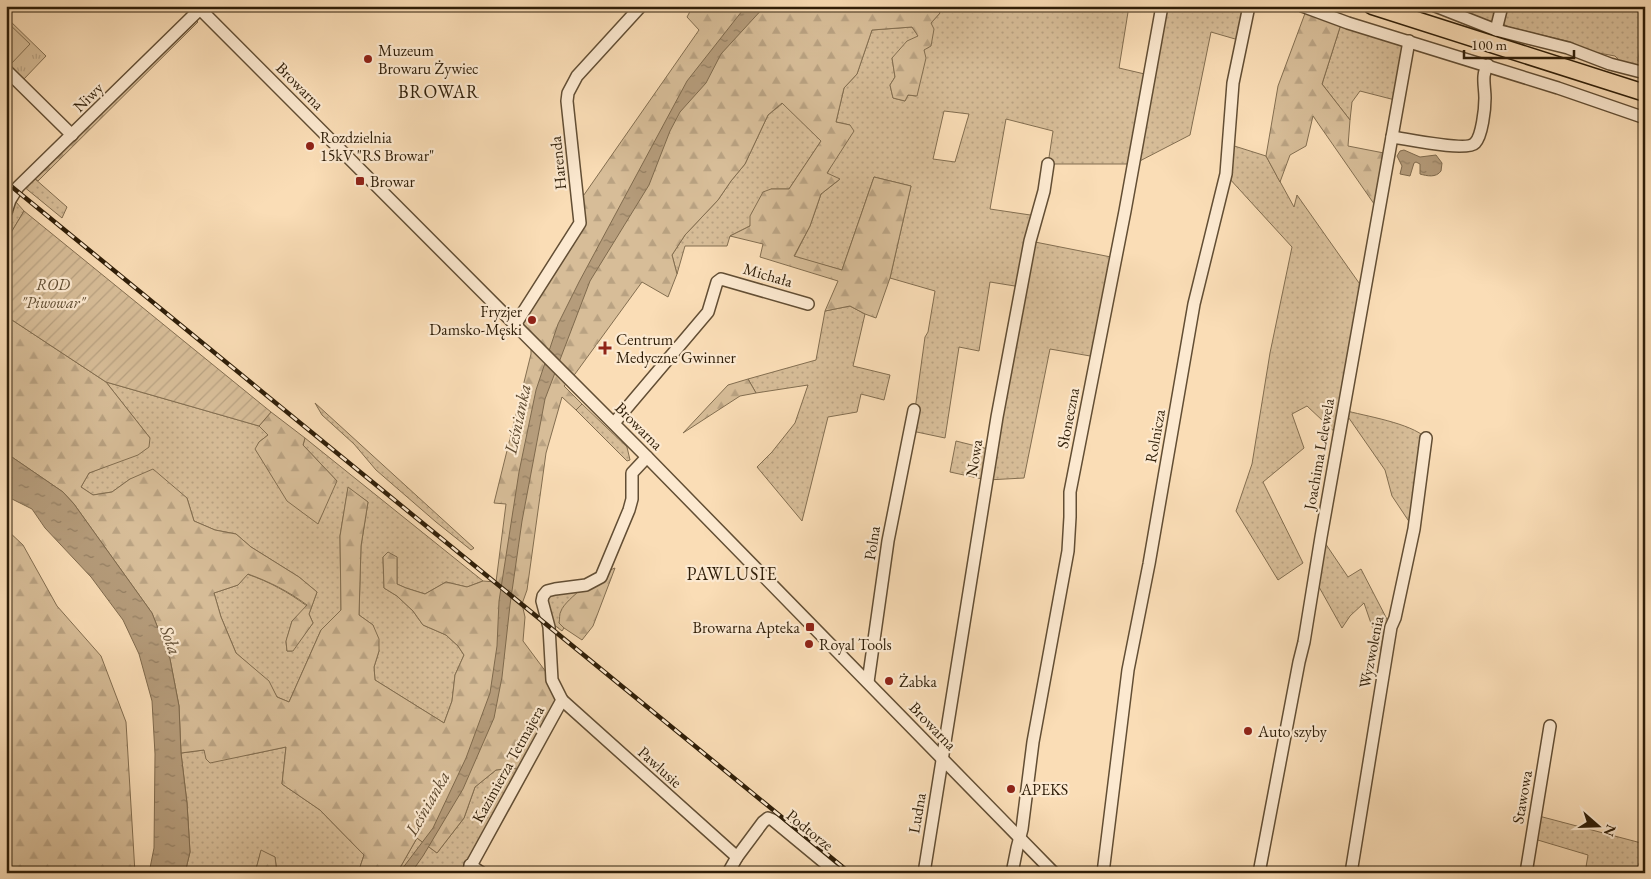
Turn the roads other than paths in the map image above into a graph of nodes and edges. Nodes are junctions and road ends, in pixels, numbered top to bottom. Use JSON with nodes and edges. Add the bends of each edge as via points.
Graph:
{"nodes":[{"id":1,"x":641,"y":6,"type":"edge"},
{"id":2,"x":1162,"y":6,"type":"edge"},
{"id":3,"x":1249,"y":6,"type":"edge"},
{"id":4,"x":1302,"y":6,"type":"edge"},
{"id":5,"x":1372,"y":6,"type":"edge"},
{"id":6,"x":1434,"y":6,"type":"edge"},
{"id":7,"x":1502,"y":6,"type":"edge"},
{"id":8,"x":198,"y":8,"type":"edge"},
{"id":9,"x":1496,"y":30,"type":"junction"},
{"id":10,"x":1409,"y":41,"type":"junction"},
{"id":11,"x":1488,"y":65,"type":"junction"},
{"id":12,"x":6,"y":70,"type":"edge"},
{"id":13,"x":1645,"y":73,"type":"edge"},
{"id":14,"x":1645,"y":93,"type":"edge"},
{"id":15,"x":1645,"y":118,"type":"edge"},
{"id":16,"x":72,"y":135,"type":"junction"},
{"id":17,"x":1392,"y":137,"type":"junction"},
{"id":18,"x":1048,"y":164,"type":"dead end"},
{"id":19,"x":6,"y":212,"type":"edge"},
{"id":20,"x":808,"y":304,"type":"dead end"},
{"id":21,"x":515,"y":325,"type":"junction"},
{"id":22,"x":914,"y":410,"type":"dead end"},
{"id":23,"x":614,"y":423,"type":"junction"},
{"id":24,"x":1426,"y":438,"type":"dead end"},
{"id":25,"x":647,"y":457,"type":"junction"},
{"id":26,"x":868,"y":682,"type":"junction"},
{"id":27,"x":562,"y":700,"type":"junction"},
{"id":28,"x":1550,"y":726,"type":"dead end"},
{"id":29,"x":943,"y":759,"type":"junction"},
{"id":30,"x":1019,"y":837,"type":"junction"},
{"id":31,"x":737,"y":857,"type":"junction"},
{"id":32,"x":469,"y":869,"type":"edge"},
{"id":33,"x":482,"y":873,"type":"edge"},
{"id":34,"x":728,"y":873,"type":"edge"},
{"id":35,"x":837,"y":873,"type":"edge"},
{"id":36,"x":924,"y":873,"type":"edge"},
{"id":37,"x":1012,"y":873,"type":"edge"},
{"id":38,"x":1054,"y":873,"type":"edge"},
{"id":39,"x":1103,"y":873,"type":"edge"},
{"id":40,"x":1259,"y":873,"type":"edge"},
{"id":41,"x":1351,"y":873,"type":"edge"},
{"id":42,"x":1526,"y":873,"type":"edge"}],
"edges":[{"from":1,"to":21,"type":"street","name":"Harenda","via":[[577,76],[568,93],[580,223]]},
{"from":2,"to":30,"type":"street","name":"Słoneczna","via":[[1070,492],[1068,551]]},
{"from":3,"to":39,"type":"street","name":"Rolnicza","via":[[1233,83],[1226,174],[1194,304],[1128,670]]},
{"from":4,"to":10,"type":"street"},
{"from":5,"to":14,"type":"highway"},
{"from":6,"to":9,"type":"street"},
{"from":7,"to":9,"type":"street"},
{"from":8,"to":16,"type":"street","name":"Niwy"},
{"from":8,"to":21,"type":"street","name":"Browarna"},
{"from":9,"to":13,"type":"street","via":[[1568,48]]},
{"from":10,"to":11,"type":"street"},
{"from":10,"to":17,"type":"street","name":"Joachima Lelewela"},
{"from":11,"to":15,"type":"street"},
{"from":11,"to":17,"type":"street","via":[[1483,75],[1485,99],[1481,128],[1473,145],[1454,146]]},
{"from":12,"to":16,"type":"street"},
{"from":16,"to":19,"type":"street","name":"Niwy","via":[[18,187]]},
{"from":17,"to":40,"type":"street","name":"Joachima Lelewela","via":[[1304,642]]},
{"from":18,"to":29,"type":"street","name":"Nowa","via":[[997,417]]},
{"from":20,"to":23,"type":"street","name":"Michała","via":[[720,279],[708,312]]},
{"from":21,"to":23,"type":"street","name":"Browarna"},
{"from":22,"to":26,"type":"street","name":"Polna","via":[[888,541]]},
{"from":23,"to":25,"type":"street","name":"Browarna"},
{"from":24,"to":41,"type":"street","name":"Wyzwolenia","via":[[1414,529],[1391,627]]},
{"from":25,"to":26,"type":"street","name":"Browarna"},
{"from":25,"to":27,"type":"street","name":"Kazimierza Tetmajera","via":[[632,473],[629,510],[601,577],[586,586],[555,589],[543,596],[549,627],[552,680]]},
{"from":26,"to":29,"type":"street","name":"Browarna"},
{"from":27,"to":31,"type":"street","name":"Pawlusie"},
{"from":27,"to":32,"type":"street","name":"Kazimierza Tetmajera"},
{"from":28,"to":42,"type":"street","name":"Stawowa"},
{"from":29,"to":30,"type":"street","name":"Browarna"},
{"from":29,"to":36,"type":"street","name":"Ludna"},
{"from":30,"to":37,"type":"street","name":"Słoneczna"},
{"from":30,"to":38,"type":"street","name":"Browarna"},
{"from":31,"to":34,"type":"street","name":"Podtorze"},
{"from":31,"to":35,"type":"street","name":"Podtorze","via":[[768,818]]},
{"from":32,"to":33,"type":"street"}]}
